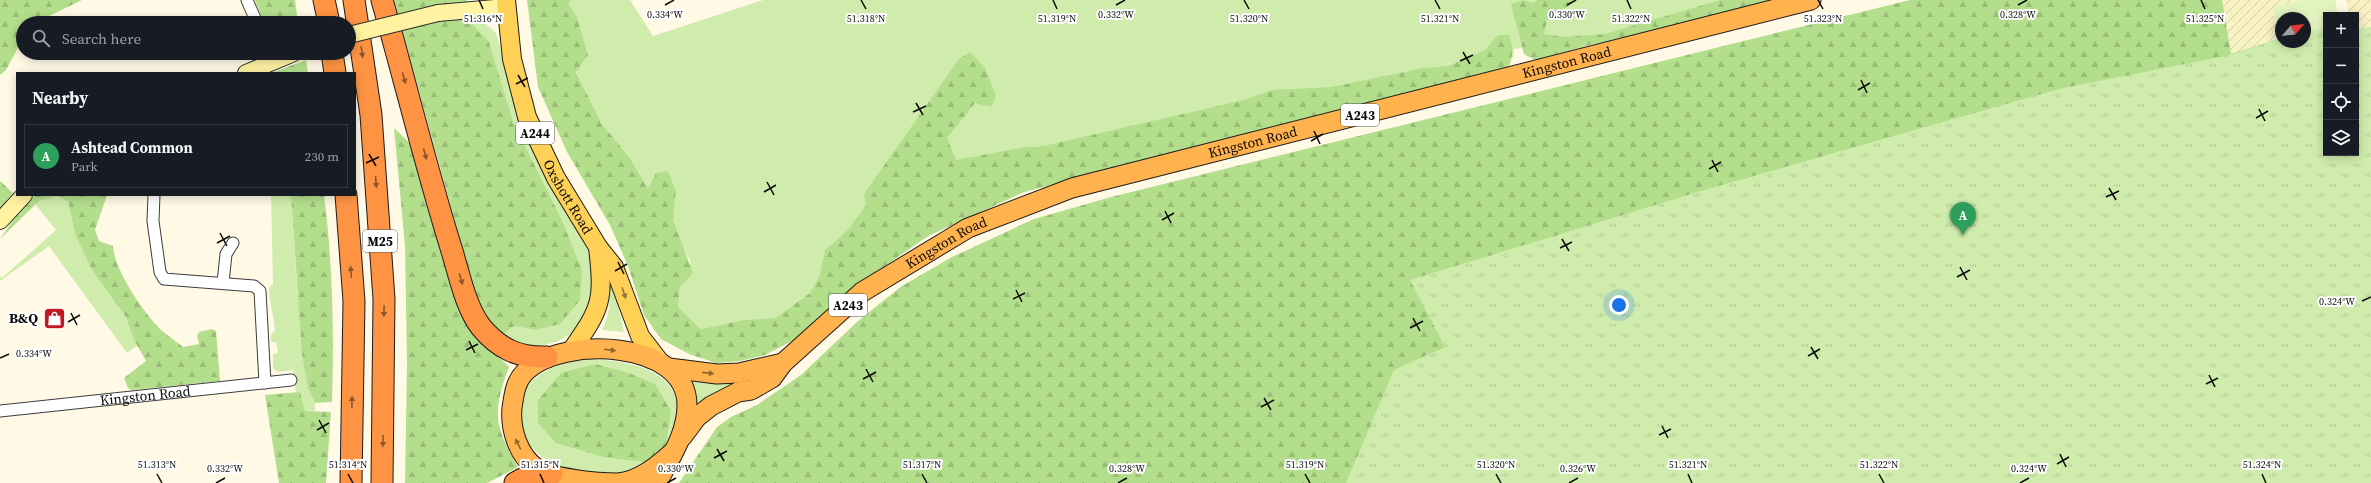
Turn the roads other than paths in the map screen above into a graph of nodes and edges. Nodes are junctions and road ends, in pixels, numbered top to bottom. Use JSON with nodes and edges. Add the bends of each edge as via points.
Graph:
{"nodes":[{"id":1,"x":247,"y":0,"type":"edge"},
{"id":2,"x":324,"y":0,"type":"edge"},
{"id":3,"x":354,"y":0,"type":"edge"},
{"id":4,"x":382,"y":0,"type":"edge"},
{"id":5,"x":1811,"y":0,"type":"edge"},
{"id":6,"x":506,"y":3,"type":"edge"},
{"id":7,"x":254,"y":16,"type":"edge"},
{"id":8,"x":327,"y":16,"type":"edge"},
{"id":9,"x":356,"y":33,"type":"edge"},
{"id":10,"x":266,"y":60,"type":"edge"},
{"id":11,"x":333,"y":60,"type":"edge"},
{"id":12,"x":248,"y":72,"type":"edge"},
{"id":13,"x":335,"y":72,"type":"edge"},
{"id":14,"x":23,"y":196,"type":"edge"},
{"id":15,"x":154,"y":196,"type":"edge"},
{"id":16,"x":346,"y":196,"type":"edge"},
{"id":17,"x":0,"y":221,"type":"edge"},
{"id":18,"x":233,"y":243,"type":"dead end"},
{"id":19,"x":598,"y":248,"type":"junction"},
{"id":20,"x":223,"y":283,"type":"junction"},
{"id":21,"x":571,"y":351,"type":"junction"},
{"id":22,"x":547,"y":357,"type":"junction"},
{"id":23,"x":784,"y":363,"type":"junction"},
{"id":24,"x":664,"y":365,"type":"junction"},
{"id":25,"x":291,"y":380,"type":"dead end"},
{"id":26,"x":265,"y":383,"type":"junction"},
{"id":27,"x":751,"y":390,"type":"junction"},
{"id":28,"x":0,"y":411,"type":"edge"},
{"id":29,"x":677,"y":445,"type":"junction"},
{"id":30,"x":552,"y":474,"type":"junction"},
{"id":31,"x":586,"y":482,"type":"edge"},
{"id":32,"x":351,"y":483,"type":"edge"},
{"id":33,"x":382,"y":483,"type":"edge"},
{"id":34,"x":515,"y":483,"type":"edge"},
{"id":35,"x":657,"y":483,"type":"edge"},
{"id":36,"x":664,"y":483,"type":"edge"}],
"edges":[{"from":1,"to":7,"type":"street"},
{"from":2,"to":8,"type":"highway"},
{"from":3,"to":33,"type":"highway","number":"M25","one_way":true,"via":[[371,115],[384,299]]},
{"from":4,"to":22,"type":"highway","one_way":true,"via":[[442,220],[467,298],[481,326],[510,351],[529,358]]},
{"from":5,"to":23,"type":"highway","name":"Kingston Road","number":"A243","via":[[1072,188],[968,228],[919,256],[862,292]]},
{"from":6,"to":9,"type":"main road","name":"Oxshott Road","bridge":true,"via":[[438,13]]},
{"from":6,"to":19,"type":"main road","name":"Oxshott Road","number":"A244","via":[[512,60],[527,117],[556,178]]},
{"from":10,"to":12,"type":"main road"},
{"from":11,"to":13,"type":"highway"},
{"from":14,"to":17,"type":"main road"},
{"from":15,"to":20,"type":"street","via":[[153,221],[162,276],[168,280]]},
{"from":32,"to":16,"type":"highway","number":"M25","one_way":true,"via":[[354,301]]},
{"from":18,"to":20,"type":"street","via":[[226,254]]},
{"from":19,"to":21,"type":"main road","name":"Oxshott Road","number":"A244","via":[[602,280],[600,302],[594,319]]},
{"from":19,"to":24,"type":"main road","name":"Oxshott Road","number":"A244","one_way":true,"via":[[614,267],[640,336]]},
{"from":20,"to":26,"type":"street","via":[[254,286],[260,291]]},
{"from":21,"to":22,"type":"highway","name":"Kingston Road"},
{"from":21,"to":24,"type":"highway","name":"Kingston Road","one_way":true,"via":[[587,348],[610,350],[636,354]]},
{"from":30,"to":22,"type":"highway","one_way":true,"via":[[536,468],[524,455],[515,439],[512,411],[515,388],[525,372]]},
{"from":24,"to":23,"type":"highway","name":"Kingston Road","number":"A243","one_way":true,"via":[[717,374],[739,373]]},
{"from":23,"to":27,"type":"highway","name":"Kingston Road","number":"A243","via":[[772,378]]},
{"from":24,"to":29,"type":"highway","via":[[684,387],[687,411]]},
{"from":25,"to":26,"type":"street","name":"Kingston Road"},
{"from":26,"to":28,"type":"street","name":"Kingston Road"},
{"from":27,"to":29,"type":"highway","name":"Kingston Road","number":"A243","via":[[738,392],[711,406],[697,417]]},
{"from":27,"to":36,"type":"highway","via":[[741,399],[717,411],[698,430]]},
{"from":29,"to":31,"type":"highway","via":[[640,476],[618,483]]},
{"from":29,"to":35,"type":"highway","number":"A243"},
{"from":30,"to":31,"type":"highway"},
{"from":30,"to":34,"type":"highway"}]}
